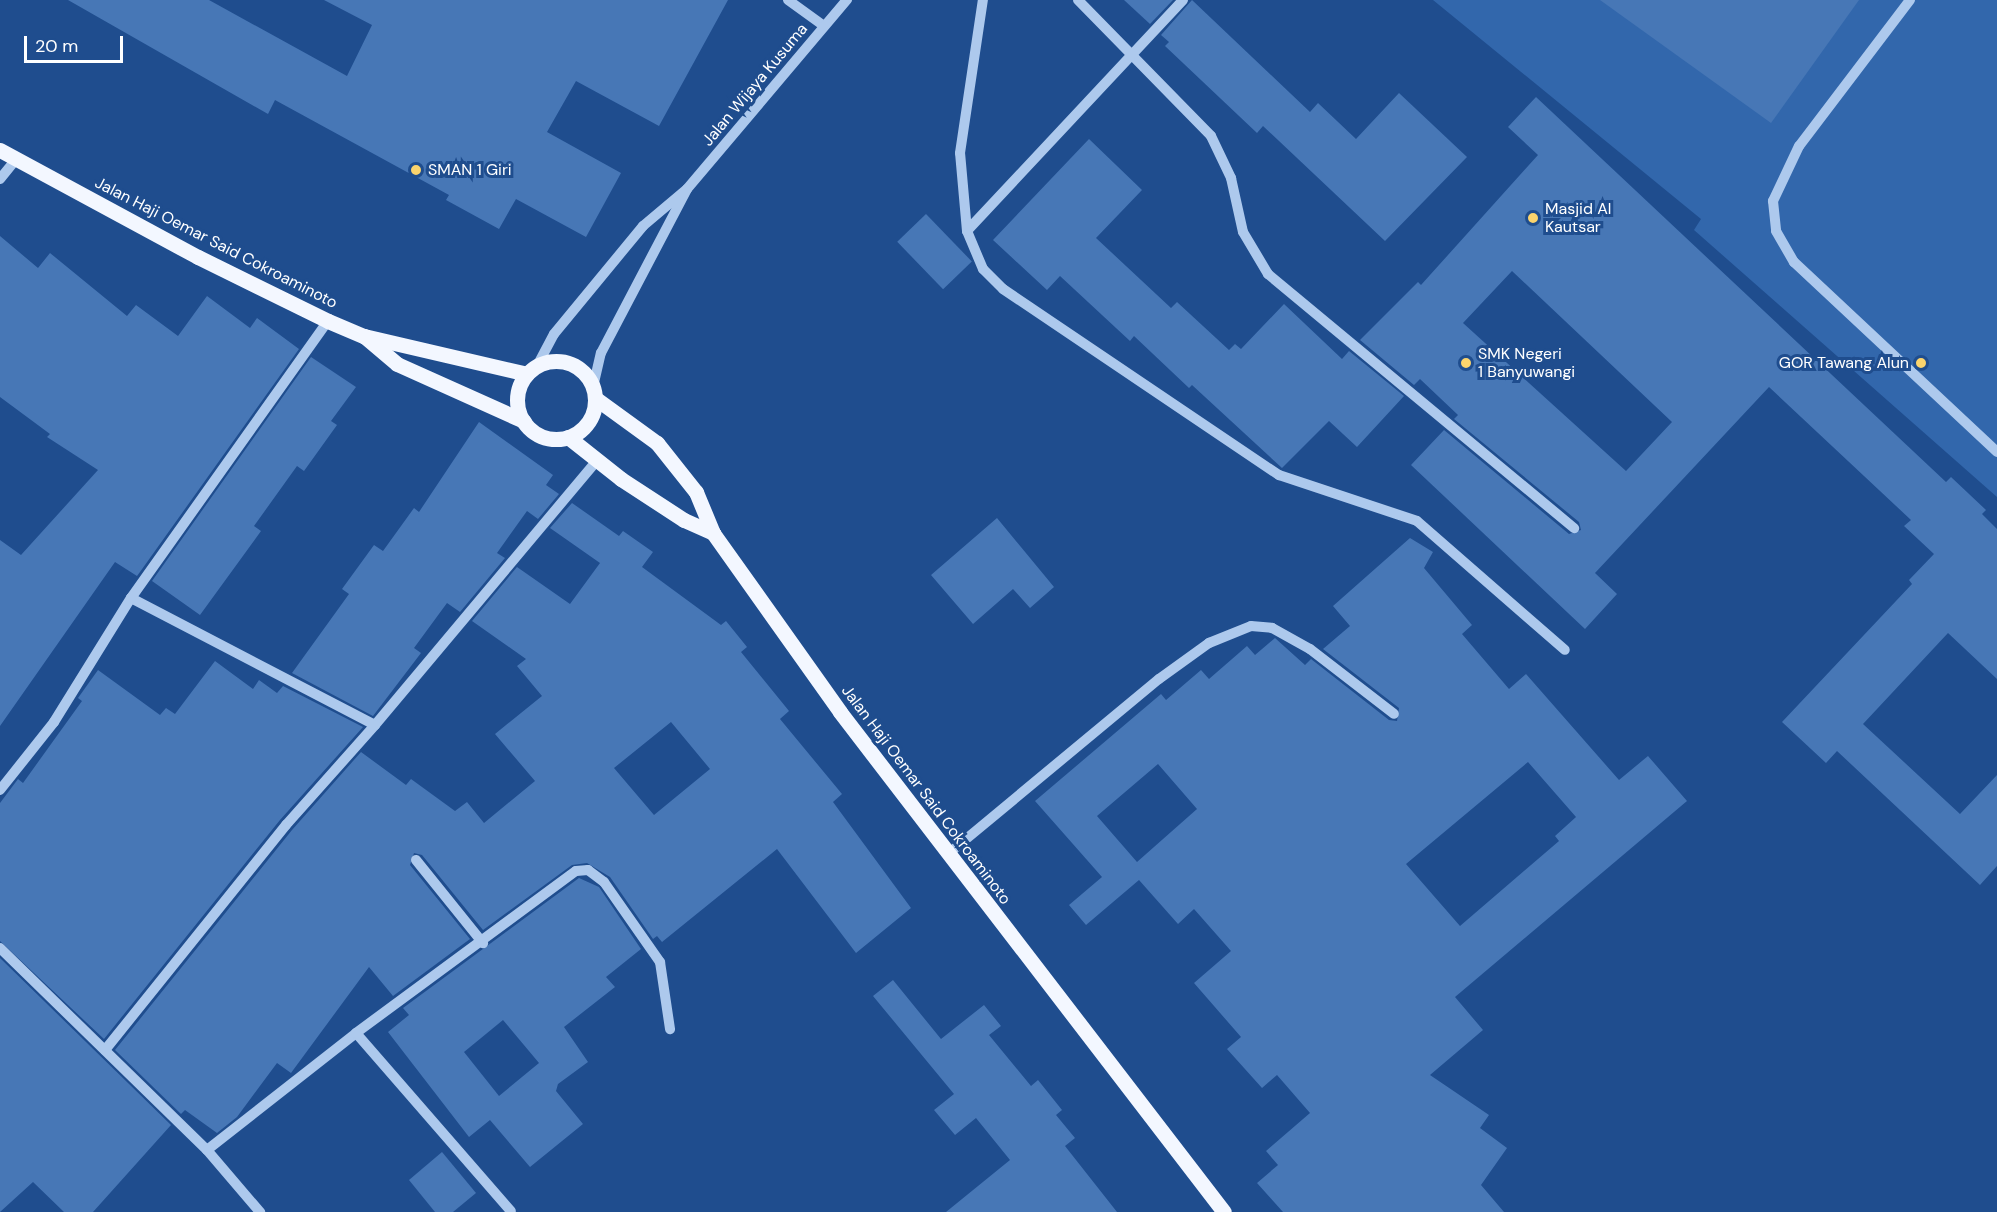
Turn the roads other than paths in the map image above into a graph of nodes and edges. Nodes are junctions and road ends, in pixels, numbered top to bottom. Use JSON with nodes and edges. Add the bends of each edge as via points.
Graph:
{"nodes":[{"id":1,"x":788,"y":0,"type":"edge"},
{"id":2,"x":847,"y":0,"type":"edge"},
{"id":3,"x":983,"y":0,"type":"edge"},
{"id":4,"x":1078,"y":0,"type":"edge"},
{"id":5,"x":1183,"y":0,"type":"edge"},
{"id":6,"x":1910,"y":0,"type":"edge"},
{"id":7,"x":824,"y":27,"type":"junction"},
{"id":8,"x":1132,"y":55,"type":"junction"},
{"id":9,"x":0,"y":150,"type":"edge"},
{"id":10,"x":16,"y":159,"type":"junction"},
{"id":11,"x":0,"y":179,"type":"edge"},
{"id":12,"x":687,"y":189,"type":"junction"},
{"id":13,"x":967,"y":231,"type":"junction"},
{"id":14,"x":328,"y":321,"type":"junction"},
{"id":15,"x":364,"y":336,"type":"junction"},
{"id":16,"x":532,"y":370,"type":"junction"},
{"id":17,"x":594,"y":392,"type":"junction"},
{"id":18,"x":524,"y":421,"type":"junction"},
{"id":19,"x":568,"y":437,"type":"junction"},
{"id":20,"x":1997,"y":452,"type":"edge"},
{"id":21,"x":596,"y":462,"type":"junction"},
{"id":22,"x":1574,"y":528,"type":"dead end"},
{"id":23,"x":713,"y":533,"type":"junction"},
{"id":24,"x":131,"y":598,"type":"junction"},
{"id":25,"x":1565,"y":650,"type":"dead end"},
{"id":26,"x":1394,"y":714,"type":"dead end"},
{"id":27,"x":375,"y":725,"type":"junction"},
{"id":28,"x":0,"y":790,"type":"edge"},
{"id":29,"x":948,"y":854,"type":"junction"},
{"id":30,"x":416,"y":860,"type":"dead end"},
{"id":31,"x":483,"y":943,"type":"junction"},
{"id":32,"x":0,"y":948,"type":"edge"},
{"id":33,"x":670,"y":1029,"type":"dead end"},
{"id":34,"x":356,"y":1033,"type":"junction"},
{"id":35,"x":105,"y":1050,"type":"junction"},
{"id":36,"x":207,"y":1150,"type":"junction"},
{"id":37,"x":260,"y":1212,"type":"edge"},
{"id":38,"x":511,"y":1212,"type":"edge"},
{"id":39,"x":1224,"y":1212,"type":"edge"}],
"edges":[{"from":1,"to":7,"type":"street"},
{"from":2,"to":7,"type":"street","name":"Jalan Wijaya Kusuma"},
{"from":3,"to":13,"type":"street","via":[[960,153]]},
{"from":4,"to":8,"type":"street"},
{"from":5,"to":8,"type":"street"},
{"from":6,"to":20,"type":"street","via":[[1798,146],[1773,201],[1776,231],[1794,262]]},
{"from":7,"to":12,"type":"street","name":"Jalan Wijaya Kusuma"},
{"from":8,"to":13,"type":"street"},
{"from":8,"to":22,"type":"street","via":[[1211,136],[1231,178],[1244,232],[1268,274]]},
{"from":9,"to":10,"type":"main road","name":"Jalan Haji Oemar Said Cokroaminoto"},
{"from":10,"to":11,"type":"street"},
{"from":10,"to":14,"type":"main road","name":"Jalan Haji Oemar Said Cokroaminoto","via":[[198,257]]},
{"from":12,"to":16,"type":"street","via":[[643,226],[554,334]]},
{"from":12,"to":17,"type":"street","via":[[601,353]]},
{"from":13,"to":25,"type":"street","via":[[983,269],[1003,289],[1279,475],[1417,521]]},
{"from":14,"to":15,"type":"main road","name":"Jalan Haji Oemar Said Cokroaminoto"},
{"from":14,"to":24,"type":"street"},
{"from":15,"to":16,"type":"main road","name":"Jalan Haji Oemar Said Cokroaminoto"},
{"from":15,"to":18,"type":"main road","via":[[397,364]]},
{"from":16,"to":17,"type":"main road","via":[[569,364]]},
{"from":16,"to":18,"type":"main road","via":[[517,397]]},
{"from":17,"to":19,"type":"main road","via":[[590,419]]},
{"from":17,"to":23,"type":"main road","name":"Jalan Haji Oemar Said Cokroaminoto","via":[[657,443],[696,492]]},
{"from":18,"to":19,"type":"main road","via":[[543,437]]},
{"from":19,"to":21,"type":"main road"},
{"from":21,"to":23,"type":"main road","via":[[684,520]]},
{"from":21,"to":27,"type":"street"},
{"from":23,"to":29,"type":"main road","name":"Jalan Haji Oemar Said Cokroaminoto","via":[[840,712]]},
{"from":24,"to":27,"type":"street"},
{"from":24,"to":28,"type":"street","via":[[54,722]]},
{"from":26,"to":29,"type":"street","via":[[1310,649],[1272,628],[1251,626],[1209,643],[1159,679]]},
{"from":27,"to":35,"type":"street","via":[[286,825]]},
{"from":29,"to":39,"type":"main road","name":"Jalan Haji Oemar Said Cokroaminoto"},
{"from":30,"to":31,"type":"street"},
{"from":31,"to":33,"type":"street","via":[[576,871],[588,870],[604,882],[660,962]]},
{"from":31,"to":34,"type":"street"},
{"from":32,"to":35,"type":"street"},
{"from":34,"to":36,"type":"street"},
{"from":34,"to":38,"type":"street"},
{"from":35,"to":36,"type":"street"},
{"from":36,"to":37,"type":"street"}]}
